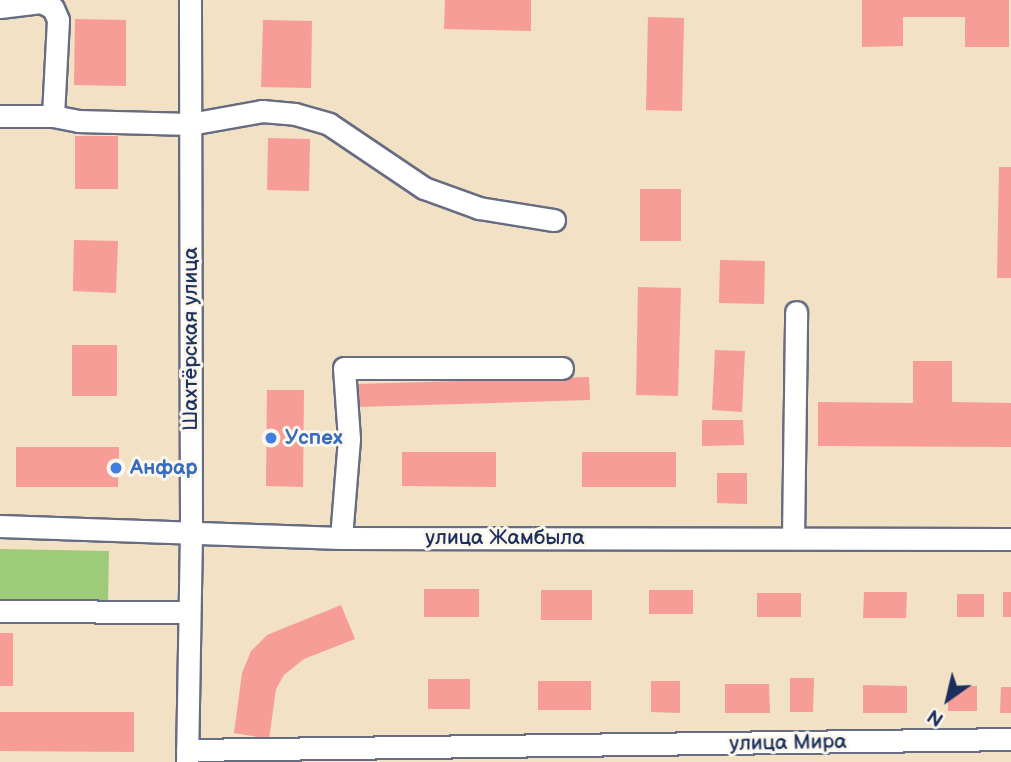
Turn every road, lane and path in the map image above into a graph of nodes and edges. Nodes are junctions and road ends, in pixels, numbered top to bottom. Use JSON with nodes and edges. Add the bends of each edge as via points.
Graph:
{"nodes":[{"id":1,"x":190,"y":0,"type":"edge"},
{"id":2,"x":0,"y":7,"type":"edge"},
{"id":3,"x":0,"y":116,"type":"edge"},
{"id":4,"x":53,"y":116,"type":"junction"},
{"id":5,"x":190,"y":124,"type":"junction"},
{"id":6,"x":554,"y":220,"type":"dead end"},
{"id":7,"x":796,"y":312,"type":"dead end"},
{"id":8,"x":562,"y":368,"type":"dead end"},
{"id":9,"x":0,"y":526,"type":"edge"},
{"id":10,"x":191,"y":530,"type":"junction"},
{"id":11,"x":341,"y":538,"type":"junction"},
{"id":12,"x":793,"y":538,"type":"junction"},
{"id":13,"x":1011,"y":540,"type":"edge"},
{"id":14,"x":0,"y":611,"type":"edge"},
{"id":15,"x":187,"y":612,"type":"junction"},
{"id":16,"x":1011,"y":738,"type":"edge"},
{"id":17,"x":187,"y":756,"type":"edge"}],
"edges":[{"from":1,"to":5,"type":"street","name":"Шахтёрская улица"},
{"from":2,"to":4,"type":"street","via":[[41,2],[53,8],[58,20]]},
{"from":3,"to":4,"type":"street"},
{"from":4,"to":5,"type":"street","via":[[78,121]]},
{"from":5,"to":6,"type":"street","via":[[262,111],[295,114],[329,124],[424,188],[479,208]]},
{"from":5,"to":10,"type":"street","name":"Шахтёрская улица"},
{"from":7,"to":12,"type":"street"},
{"from":8,"to":11,"type":"street","via":[[344,368],[349,439]]},
{"from":9,"to":10,"type":"street","name":"улица Жамбыла"},
{"from":10,"to":11,"type":"street","name":"улица Жамбыла"},
{"from":10,"to":15,"type":"street","name":"Шахтёрская улица"},
{"from":11,"to":12,"type":"street","name":"улица Жамбыла"},
{"from":12,"to":13,"type":"street","name":"улица Жамбыла"},
{"from":14,"to":15,"type":"street"},
{"from":15,"to":17,"type":"street","name":"Шахтёрская улица"},
{"from":16,"to":17,"type":"street","name":"улица Мира"}]}
